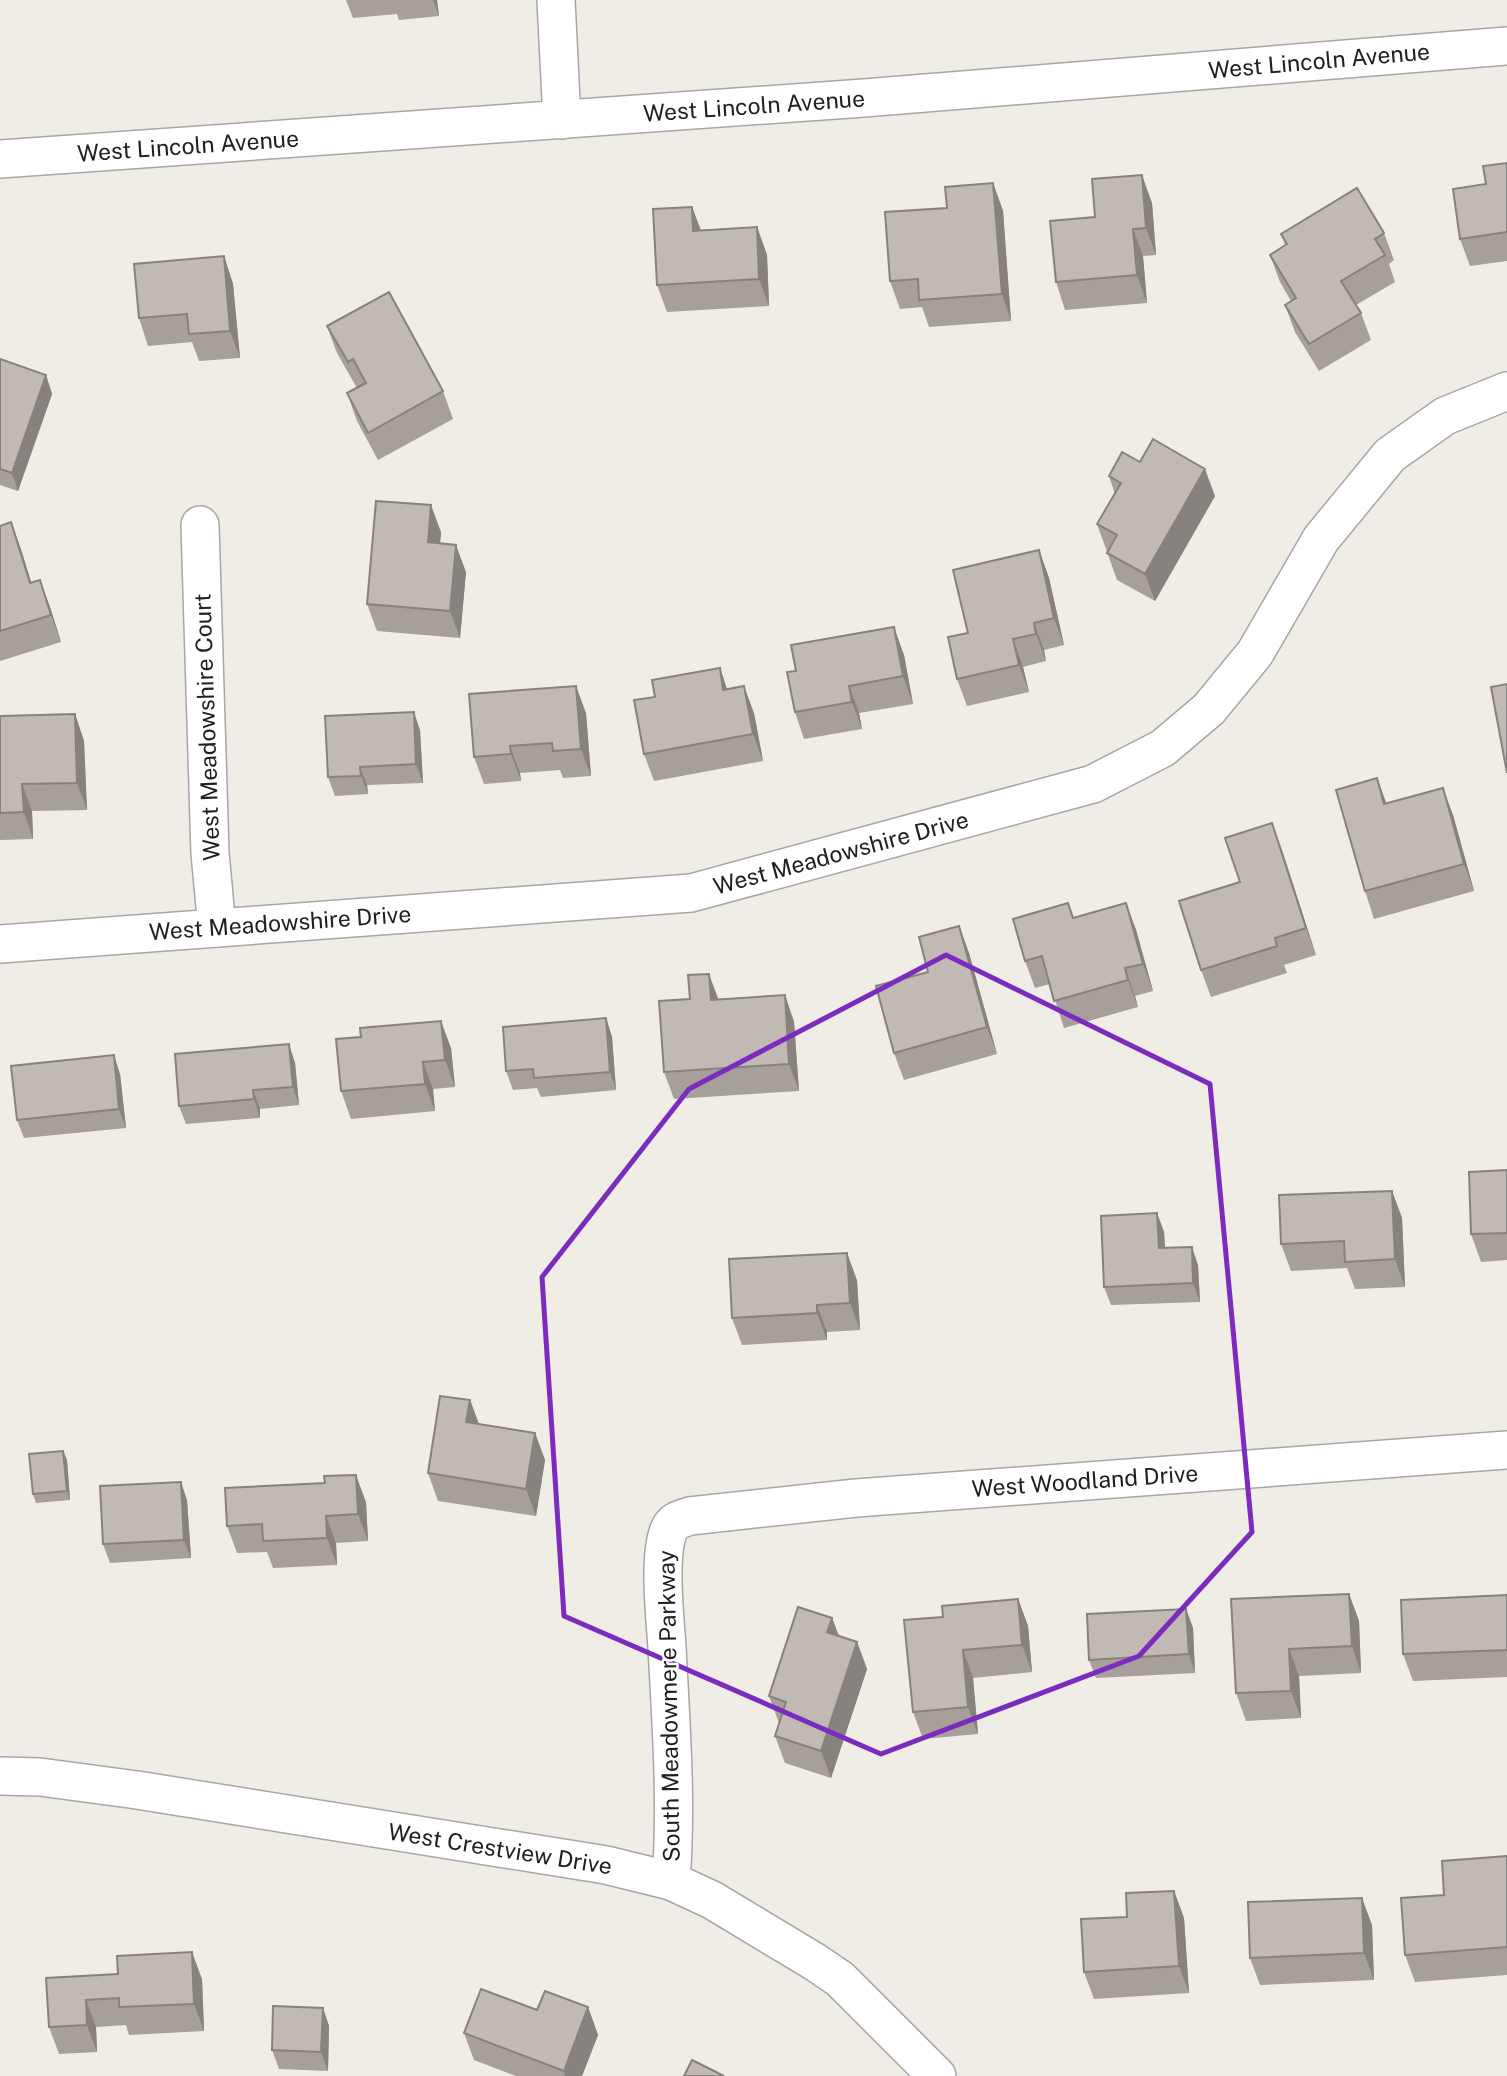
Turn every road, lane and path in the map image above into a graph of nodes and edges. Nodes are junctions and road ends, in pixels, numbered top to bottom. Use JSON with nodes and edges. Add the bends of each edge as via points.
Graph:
{"nodes":[{"id":1,"x":556,"y":0,"type":"edge"},
{"id":2,"x":1507,"y":46,"type":"edge"},
{"id":3,"x":562,"y":120,"type":"junction"},
{"id":4,"x":0,"y":159,"type":"edge"},
{"id":5,"x":1507,"y":391,"type":"edge"},
{"id":6,"x":200,"y":525,"type":"dead end"},
{"id":7,"x":217,"y":928,"type":"junction"},
{"id":8,"x":0,"y":944,"type":"edge"},
{"id":9,"x":1507,"y":1450,"type":"edge"},
{"id":10,"x":669,"y":1530,"type":"joint"},
{"id":11,"x":0,"y":1776,"type":"edge"},
{"id":12,"x":671,"y":1881,"type":"junction"},
{"id":13,"x":937,"y":2076,"type":"edge"}],
"edges":[{"from":1,"to":3,"type":"street"},
{"from":2,"to":3,"type":"street","name":"West Lincoln Avenue"},
{"from":3,"to":4,"type":"street","name":"West Lincoln Avenue"},
{"from":5,"to":7,"type":"street","name":"West Meadowshire Drive","via":[[1444,416],[1390,455],[1321,540],[1255,653],[1209,709],[1163,748],[1093,784],[691,893]]},
{"from":6,"to":7,"type":"street","name":"West Meadowshire Court","via":[[210,853]]},
{"from":7,"to":8,"type":"street","name":"West Meadowshire Drive"},
{"from":9,"to":10,"type":"street","name":"West Woodland Drive","via":[[856,1498],[690,1516],[675,1521]]},
{"from":10,"to":12,"type":"street","name":"South Meadowmere Parkway","via":[[664,1590],[676,1820]]},
{"from":11,"to":12,"type":"street","name":"West Crestview Drive","via":[[137,1790],[606,1865]]},
{"from":12,"to":13,"type":"street","name":"West Crestview Drive","via":[[712,1900],[840,1979]]}]}
